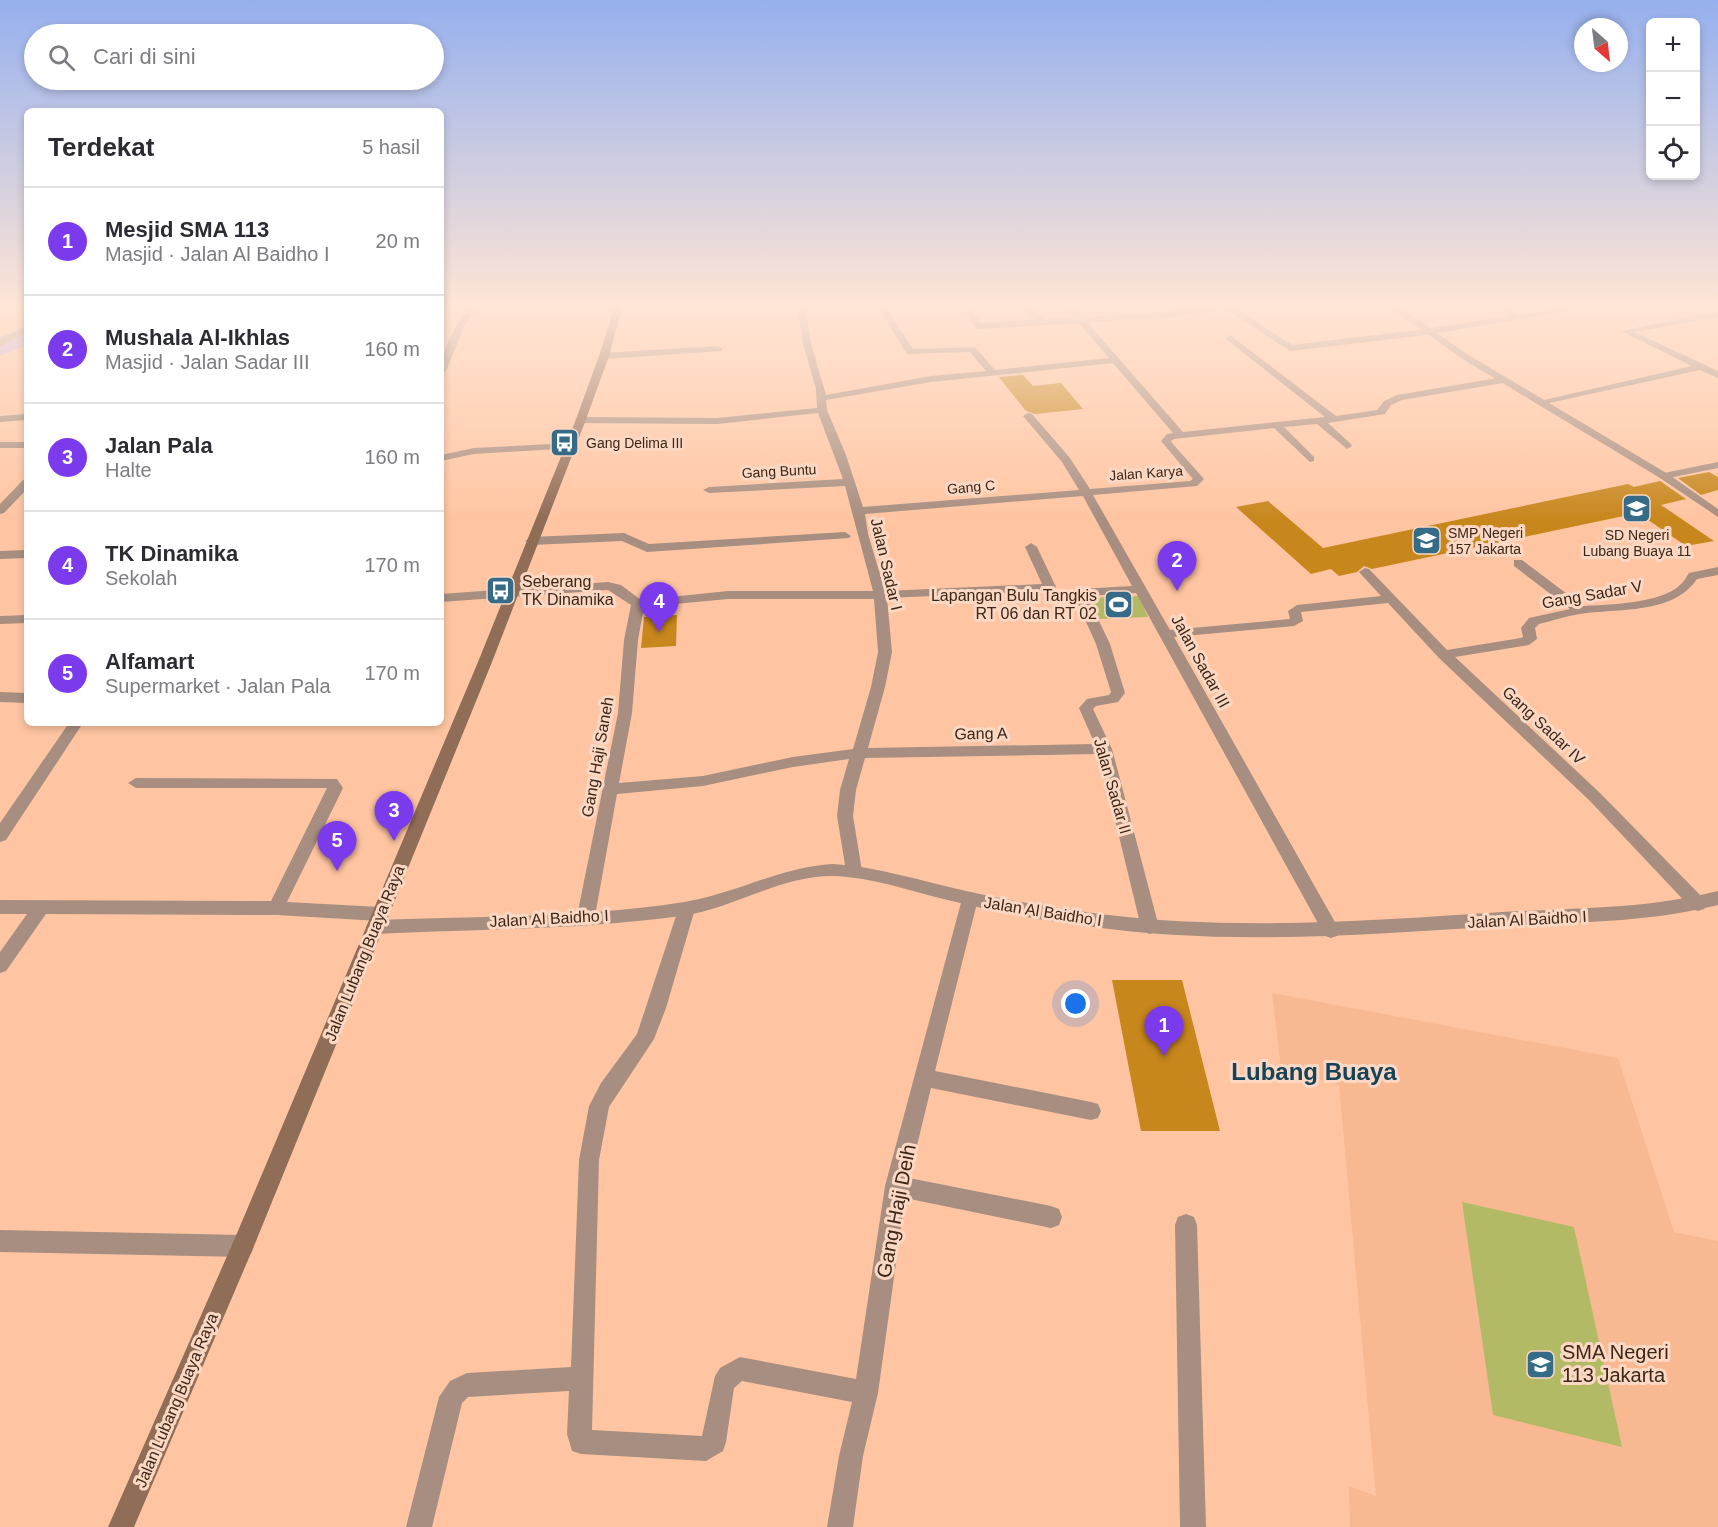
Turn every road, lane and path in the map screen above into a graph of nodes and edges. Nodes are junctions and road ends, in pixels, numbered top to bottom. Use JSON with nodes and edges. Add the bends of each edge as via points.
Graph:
{"nodes":[{"id":1,"x":596,"y":376,"type":"edge"},
{"id":2,"x":815,"y":376,"type":"edge"},
{"id":3,"x":964,"y":376,"type":"edge"},
{"id":4,"x":1129,"y":376,"type":"edge"},
{"id":5,"x":1279,"y":376,"type":"edge"},
{"id":6,"x":1497,"y":376,"type":"edge"},
{"id":7,"x":1658,"y":376,"type":"edge"},
{"id":8,"x":1503,"y":380,"type":"junction"},
{"id":9,"x":1540,"y":402,"type":"junction"},
{"id":10,"x":822,"y":404,"type":"junction"},
{"id":11,"x":1028,"y":416,"type":"dead end"},
{"id":12,"x":24,"y":417,"type":"edge"},
{"id":13,"x":0,"y":419,"type":"edge"},
{"id":14,"x":580,"y":420,"type":"junction"},
{"id":15,"x":1335,"y":420,"type":"junction"},
{"id":16,"x":1321,"y":422,"type":"junction"},
{"id":17,"x":1277,"y":426,"type":"junction"},
{"id":18,"x":1180,"y":435,"type":"junction"},
{"id":19,"x":0,"y":445,"type":"edge"},
{"id":20,"x":24,"y":445,"type":"edge"},
{"id":21,"x":570,"y":446,"type":"junction"},
{"id":22,"x":1347,"y":446,"type":"dead end"},
{"id":23,"x":444,"y":457,"type":"edge"},
{"id":24,"x":1310,"y":459,"type":"dead end"},
{"id":25,"x":1718,"y":465,"type":"edge"},
{"id":26,"x":1664,"y":476,"type":"junction"},
{"id":27,"x":850,"y":482,"type":"junction"},
{"id":28,"x":24,"y":485,"type":"edge"},
{"id":29,"x":709,"y":490,"type":"dead end"},
{"id":30,"x":1086,"y":492,"type":"junction"},
{"id":31,"x":0,"y":511,"type":"edge"},
{"id":32,"x":859,"y":511,"type":"junction"},
{"id":33,"x":1718,"y":514,"type":"edge"},
{"id":34,"x":845,"y":536,"type":"dead end"},
{"id":35,"x":531,"y":541,"type":"junction"},
{"id":36,"x":1030,"y":547,"type":"dead end"},
{"id":37,"x":24,"y":554,"type":"edge"},
{"id":38,"x":0,"y":555,"type":"edge"},
{"id":39,"x":1518,"y":563,"type":"dead end"},
{"id":40,"x":1718,"y":571,"type":"edge"},
{"id":41,"x":1365,"y":572,"type":"dead end"},
{"id":42,"x":1140,"y":589,"type":"junction"},
{"id":43,"x":510,"y":594,"type":"junction"},
{"id":44,"x":880,"y":595,"type":"junction"},
{"id":45,"x":444,"y":598,"type":"edge"},
{"id":46,"x":1390,"y":599,"type":"junction"},
{"id":47,"x":638,"y":604,"type":"junction"},
{"id":48,"x":1580,"y":610,"type":"junction"},
{"id":49,"x":24,"y":619,"type":"edge"},
{"id":50,"x":0,"y":620,"type":"edge"},
{"id":51,"x":1167,"y":634,"type":"junction"},
{"id":52,"x":1444,"y":655,"type":"junction"},
{"id":53,"x":0,"y":697,"type":"edge"},
{"id":54,"x":24,"y":698,"type":"edge"},
{"id":55,"x":74,"y":726,"type":"edge"},
{"id":56,"x":1105,"y":749,"type":"junction"},
{"id":57,"x":858,"y":753,"type":"junction"},
{"id":58,"x":136,"y":783,"type":"dead end"},
{"id":59,"x":609,"y":789,"type":"junction"},
{"id":60,"x":0,"y":836,"type":"edge"},
{"id":61,"x":854,"y":871,"type":"junction"},
{"id":62,"x":1718,"y":898,"type":"edge"},
{"id":63,"x":970,"y":899,"type":"junction"},
{"id":64,"x":1698,"y":904,"type":"junction"},
{"id":65,"x":0,"y":907,"type":"edge"},
{"id":66,"x":276,"y":908,"type":"junction"},
{"id":67,"x":40,"y":909,"type":"junction"},
{"id":68,"x":686,"y":909,"type":"junction"},
{"id":69,"x":586,"y":916,"type":"junction"},
{"id":70,"x":377,"y":920,"type":"junction"},
{"id":71,"x":1150,"y":927,"type":"junction"},
{"id":72,"x":1331,"y":931,"type":"junction"},
{"id":73,"x":0,"y":966,"type":"edge"},
{"id":74,"x":925,"y":1078,"type":"junction"},
{"id":75,"x":1091,"y":1111,"type":"dead end"},
{"id":76,"x":896,"y":1186,"type":"junction"},
{"id":77,"x":1051,"y":1217,"type":"dead end"},
{"id":78,"x":1186,"y":1225,"type":"dead end"},
{"id":79,"x":0,"y":1241,"type":"edge"},
{"id":80,"x":243,"y":1246,"type":"junction"},
{"id":81,"x":582,"y":1377,"type":"junction"},
{"id":82,"x":866,"y":1393,"type":"junction"},
{"id":83,"x":121,"y":1527,"type":"edge"},
{"id":84,"x":419,"y":1527,"type":"edge"},
{"id":85,"x":840,"y":1527,"type":"edge"},
{"id":86,"x":1193,"y":1527,"type":"edge"}],
"edges":[{"from":1,"to":14,"type":"main road","name":"Jalan Lubang Buaya Raya"},
{"from":2,"to":10,"type":"street","name":"Jalan Sadar I"},
{"from":3,"to":10,"type":"street"},
{"from":4,"to":18,"type":"street"},
{"from":5,"to":15,"type":"street"},
{"from":6,"to":8,"type":"street"},
{"from":7,"to":9,"type":"street"},
{"from":8,"to":9,"type":"street"},
{"from":8,"to":15,"type":"street","via":[[1400,397],[1387,403],[1381,412]]},
{"from":9,"to":26,"type":"street"},
{"from":10,"to":14,"type":"street","via":[[717,421]]},
{"from":10,"to":27,"type":"street","name":"Jalan Sadar I"},
{"from":11,"to":30,"type":"street","name":"Jalan Sadar III","via":[[1066,460]]},
{"from":12,"to":13,"type":"street"},
{"from":14,"to":21,"type":"main road","name":"Jalan Lubang Buaya Raya"},
{"from":15,"to":16,"type":"street"},
{"from":16,"to":17,"type":"street"},
{"from":16,"to":22,"type":"street"},
{"from":17,"to":18,"type":"street"},
{"from":17,"to":24,"type":"street"},
{"from":18,"to":30,"type":"street","name":"Jalan Karya","via":[[1166,441],[1199,479],[1198,483]]},
{"from":19,"to":20,"type":"street"},
{"from":21,"to":23,"type":"street","via":[[474,451]]},
{"from":21,"to":35,"type":"main road","name":"Jalan Lubang Buaya Raya"},
{"from":25,"to":26,"type":"street"},
{"from":26,"to":33,"type":"street"},
{"from":27,"to":29,"type":"street","name":"Gang Buntu"},
{"from":27,"to":32,"type":"street","name":"Jalan Sadar I"},
{"from":28,"to":31,"type":"street"},
{"from":30,"to":32,"type":"street","name":"Gang C"},
{"from":30,"to":42,"type":"street","name":"Jalan Sadar III"},
{"from":32,"to":44,"type":"street","name":"Jalan Sadar I"},
{"from":34,"to":35,"type":"street","via":[[647,548],[624,537]]},
{"from":35,"to":43,"type":"main road","name":"Jalan Lubang Buaya Raya"},
{"from":36,"to":44,"type":"street","via":[[1050,587]]},
{"from":37,"to":38,"type":"street"},
{"from":39,"to":48,"type":"street"},
{"from":40,"to":48,"type":"street","name":"Gang Sadar V","via":[[1693,576],[1684,589],[1662,599]]},
{"from":41,"to":46,"type":"street","name":"Gang Sadar IV"},
{"from":42,"to":51,"type":"street","name":"Jalan Sadar III"},
{"from":42,"to":56,"type":"street","name":"Jalan Sadar II","via":[[1079,593],[1103,644],[1118,693],[1113,699],[1092,702],[1086,708]]},
{"from":43,"to":45,"type":"street"},
{"from":43,"to":47,"type":"street","via":[[608,586]]},
{"from":43,"to":70,"type":"main road","name":"Jalan Lubang Buaya Raya"},
{"from":44,"to":47,"type":"street","via":[[728,596]]},
{"from":44,"to":57,"type":"street","name":"Jalan Sadar I","via":[[885,652]]},
{"from":46,"to":51,"type":"street","via":[[1298,609],[1294,611],[1294,622]]},
{"from":46,"to":52,"type":"street","name":"Gang Sadar IV"},
{"from":47,"to":59,"type":"street","name":"Gang Haji Saneh","via":[[625,713]]},
{"from":48,"to":52,"type":"street","name":"Gang Sadar V","via":[[1534,621],[1528,628],[1528,641]]},
{"from":49,"to":50,"type":"street"},
{"from":51,"to":72,"type":"street","name":"Jalan Sadar III"},
{"from":52,"to":64,"type":"street","name":"Gang Sadar IV","via":[[1595,797]]},
{"from":53,"to":54,"type":"street"},
{"from":55,"to":60,"type":"street"},
{"from":56,"to":57,"type":"street","name":"Gang A"},
{"from":56,"to":71,"type":"street","name":"Jalan Sadar II"},
{"from":57,"to":59,"type":"street","name":"Gang A","via":[[703,781]]},
{"from":57,"to":61,"type":"street","name":"Jalan Sadar I","via":[[845,816]]},
{"from":58,"to":66,"type":"street","via":[[332,783],[335,788]]},
{"from":59,"to":69,"type":"street","name":"Gang Haji Saneh"},
{"from":61,"to":63,"type":"street","name":"Jalan Al Baidho I"},
{"from":61,"to":68,"type":"street","name":"Jalan Al Baidho I","via":[[788,875]]},
{"from":62,"to":64,"type":"street","name":"Jalan Al Baidho I"},
{"from":63,"to":71,"type":"street","name":"Jalan Al Baidho I"},
{"from":63,"to":74,"type":"street","name":"Gang Haji Deih"},
{"from":64,"to":72,"type":"street","name":"Jalan Al Baidho I","via":[[1612,916]]},
{"from":65,"to":67,"type":"street","name":"Jalan Al Baidho I"},
{"from":66,"to":67,"type":"street","name":"Jalan Al Baidho I"},
{"from":66,"to":70,"type":"street","name":"Jalan Al Baidho I"},
{"from":67,"to":73,"type":"street"},
{"from":68,"to":69,"type":"street","name":"Jalan Al Baidho I"},
{"from":68,"to":81,"type":"street","via":[[645,1039],[599,1106],[589,1160]]},
{"from":69,"to":70,"type":"street","name":"Jalan Al Baidho I"},
{"from":70,"to":80,"type":"main road","name":"Jalan Lubang Buaya Raya"},
{"from":71,"to":72,"type":"street","name":"Jalan Al Baidho I"},
{"from":74,"to":75,"type":"street"},
{"from":74,"to":76,"type":"street","name":"Gang Haji Deih"},
{"from":76,"to":77,"type":"street"},
{"from":76,"to":82,"type":"street","name":"Gang Haji Deih"},
{"from":78,"to":86,"type":"street"},
{"from":79,"to":80,"type":"street"},
{"from":80,"to":83,"type":"main road","name":"Jalan Lubang Buaya Raya"},
{"from":81,"to":82,"type":"street","via":[[579,1434],[585,1443],[710,1448],[723,1384],[740,1370]]},
{"from":81,"to":84,"type":"street","via":[[467,1385],[458,1389],[452,1397]]},
{"from":82,"to":85,"type":"street","name":"Gang Haji Deih"}]}
